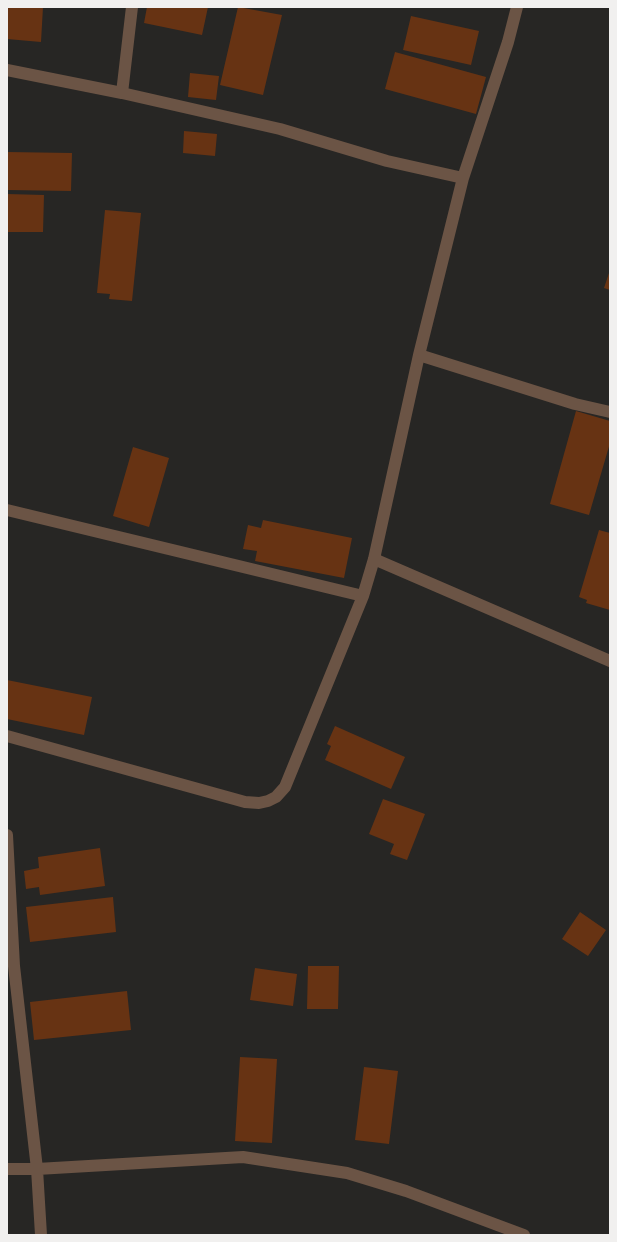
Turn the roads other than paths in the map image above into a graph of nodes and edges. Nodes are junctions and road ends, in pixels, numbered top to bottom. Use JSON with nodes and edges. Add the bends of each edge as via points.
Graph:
{"nodes":[{"id":1,"x":132,"y":7,"type":"edge"},
{"id":2,"x":517,"y":7,"type":"edge"},
{"id":3,"x":7,"y":70,"type":"edge"},
{"id":4,"x":122,"y":93,"type":"junction"},
{"id":5,"x":463,"y":178,"type":"junction"},
{"id":6,"x":419,"y":355,"type":"junction"},
{"id":7,"x":610,"y":412,"type":"edge"},
{"id":8,"x":7,"y":510,"type":"edge"},
{"id":9,"x":374,"y":559,"type":"junction"},
{"id":10,"x":363,"y":596,"type":"junction"},
{"id":11,"x":610,"y":661,"type":"edge"},
{"id":12,"x":7,"y":736,"type":"edge"},
{"id":13,"x":7,"y":838,"type":"edge"},
{"id":14,"x":7,"y":1169,"type":"edge"},
{"id":15,"x":37,"y":1169,"type":"junction"},
{"id":16,"x":40,"y":1235,"type":"edge"},
{"id":17,"x":524,"y":1235,"type":"edge"}],
"edges":[{"from":1,"to":4,"type":"street"},
{"from":2,"to":5,"type":"street"},
{"from":3,"to":4,"type":"street"},
{"from":4,"to":5,"type":"street","via":[[280,129],[387,161]]},
{"from":5,"to":6,"type":"street"},
{"from":6,"to":7,"type":"street","via":[[575,404]]},
{"from":6,"to":9,"type":"street"},
{"from":8,"to":10,"type":"street"},
{"from":9,"to":10,"type":"street"},
{"from":9,"to":11,"type":"street"},
{"from":10,"to":12,"type":"street","via":[[285,787],[268,801],[245,802]]},
{"from":13,"to":15,"type":"street","via":[[14,966]]},
{"from":14,"to":15,"type":"street"},
{"from":15,"to":16,"type":"street"},
{"from":15,"to":17,"type":"street","via":[[243,1157],[347,1173],[406,1191]]}]}
